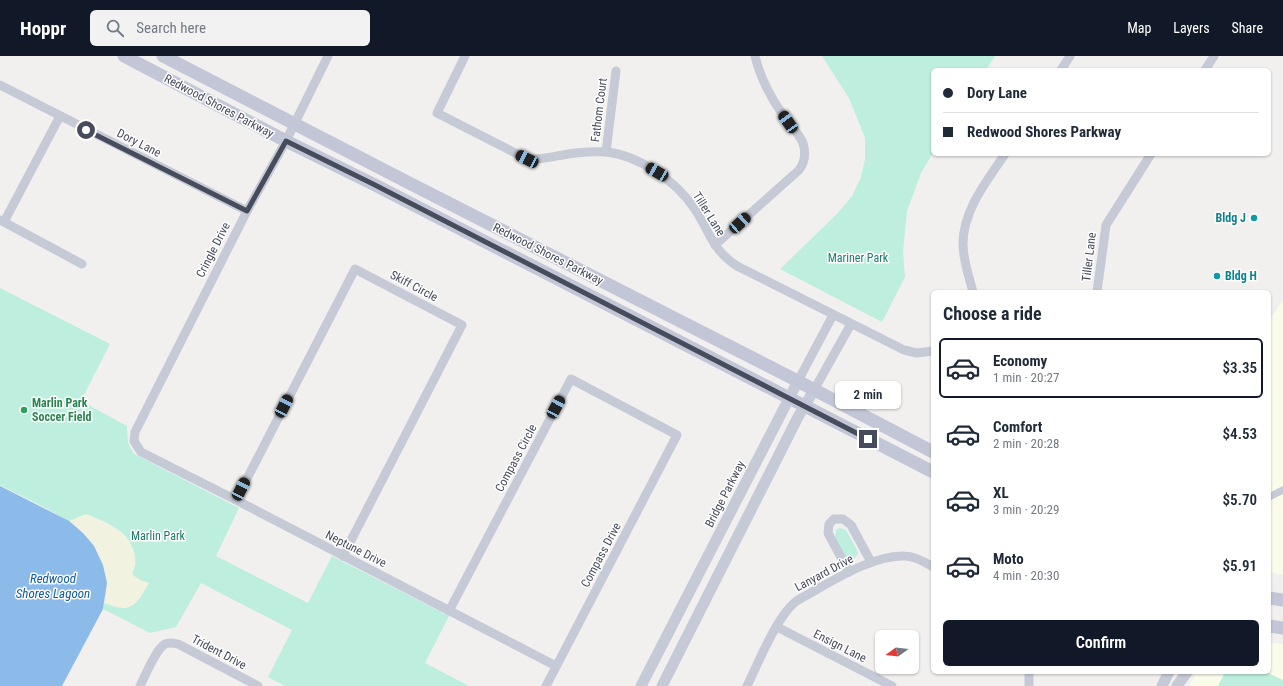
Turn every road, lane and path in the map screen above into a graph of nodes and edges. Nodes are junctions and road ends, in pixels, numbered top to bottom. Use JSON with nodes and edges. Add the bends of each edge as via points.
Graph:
{"nodes":[{"id":1,"x":124,"y":56,"type":"edge"},
{"id":2,"x":163,"y":56,"type":"edge"},
{"id":3,"x":328,"y":56,"type":"edge"},
{"id":4,"x":465,"y":56,"type":"edge"},
{"id":5,"x":755,"y":56,"type":"edge"},
{"id":6,"x":1070,"y":56,"type":"edge"},
{"id":7,"x":1211,"y":57,"type":"edge"},
{"id":8,"x":1062,"y":68,"type":"edge"},
{"id":9,"x":1206,"y":68,"type":"edge"},
{"id":10,"x":616,"y":71,"type":"dead end"},
{"id":11,"x":0,"y":85,"type":"edge"},
{"id":12,"x":60,"y":116,"type":"junction"},
{"id":13,"x":294,"y":123,"type":"junction"},
{"id":14,"x":286,"y":141,"type":"junction"},
{"id":15,"x":606,"y":152,"type":"junction"},
{"id":16,"x":1004,"y":156,"type":"edge"},
{"id":17,"x":1150,"y":156,"type":"edge"},
{"id":18,"x":247,"y":211,"type":"junction"},
{"id":19,"x":2,"y":221,"type":"edge"},
{"id":20,"x":715,"y":245,"type":"junction"},
{"id":21,"x":82,"y":264,"type":"dead end"},
{"id":22,"x":972,"y":290,"type":"edge"},
{"id":23,"x":1097,"y":290,"type":"edge"},
{"id":24,"x":833,"y":315,"type":"junction"},
{"id":25,"x":851,"y":324,"type":"junction"},
{"id":26,"x":931,"y":351,"type":"edge"},
{"id":27,"x":798,"y":381,"type":"junction"},
{"id":28,"x":814,"y":390,"type":"junction"},
{"id":29,"x":789,"y":399,"type":"junction"},
{"id":30,"x":804,"y":407,"type":"junction"},
{"id":31,"x":677,"y":435,"type":"joint"},
{"id":32,"x":931,"y":451,"type":"edge"},
{"id":33,"x":146,"y":454,"type":"joint"},
{"id":34,"x":931,"y":471,"type":"edge"},
{"id":35,"x":1283,"y":490,"type":"edge"},
{"id":36,"x":1271,"y":496,"type":"edge"},
{"id":37,"x":236,"y":500,"type":"junction"},
{"id":38,"x":343,"y":556,"type":"junction"},
{"id":39,"x":871,"y":562,"type":"junction"},
{"id":40,"x":931,"y":566,"type":"edge"},
{"id":41,"x":849,"y":572,"type":"junction"},
{"id":42,"x":1271,"y":598,"type":"edge"},
{"id":43,"x":1283,"y":600,"type":"edge"},
{"id":44,"x":449,"y":611,"type":"junction"},
{"id":45,"x":1271,"y":626,"type":"edge"},
{"id":46,"x":777,"y":627,"type":"junction"},
{"id":47,"x":1283,"y":628,"type":"edge"},
{"id":48,"x":556,"y":666,"type":"junction"},
{"id":49,"x":1029,"y":674,"type":"edge"},
{"id":50,"x":1168,"y":674,"type":"edge"},
{"id":51,"x":1185,"y":674,"type":"edge"},
{"id":52,"x":140,"y":686,"type":"edge"},
{"id":53,"x":258,"y":686,"type":"edge"},
{"id":54,"x":546,"y":686,"type":"edge"},
{"id":55,"x":641,"y":686,"type":"edge"},
{"id":56,"x":662,"y":686,"type":"edge"},
{"id":57,"x":747,"y":686,"type":"edge"},
{"id":58,"x":892,"y":686,"type":"edge"},
{"id":59,"x":1029,"y":686,"type":"edge"},
{"id":60,"x":1162,"y":686,"type":"edge"},
{"id":61,"x":1177,"y":686,"type":"edge"}],
"edges":[{"from":1,"to":14,"type":"main road","name":"Redwood Shores Parkway"},
{"from":2,"to":13,"type":"main road","name":"Redwood Shores Parkway"},
{"from":3,"to":13,"type":"street","name":"Cringle Drive"},
{"from":4,"to":15,"type":"street","name":"Tiller Lane","via":[[437,113],[527,159]]},
{"from":5,"to":20,"type":"street","via":[[772,96],[801,139],[804,160],[799,170]]},
{"from":6,"to":8,"type":"street"},
{"from":7,"to":9,"type":"street"},
{"from":10,"to":15,"type":"street","name":"Fathom Court"},
{"from":11,"to":12,"type":"street","name":"Dory Lane"},
{"from":12,"to":18,"type":"street","name":"Dory Lane"},
{"from":12,"to":19,"type":"street"},
{"from":13,"to":14,"type":"street","name":"Cringle Drive"},
{"from":13,"to":27,"type":"main road","name":"Redwood Shores Parkway"},
{"from":14,"to":18,"type":"street","name":"Cringle Drive"},
{"from":14,"to":29,"type":"main road","name":"Redwood Shores Parkway"},
{"from":15,"to":20,"type":"street","name":"Tiller Lane","via":[[623,155],[665,177],[695,209]]},
{"from":16,"to":22,"type":"street","via":[[971,209],[966,225],[964,256]]},
{"from":17,"to":23,"type":"street","name":"Tiller Lane","via":[[1106,225]]},
{"from":18,"to":33,"type":"street","name":"Cringle Drive","via":[[135,432],[134,441],[137,449]]},
{"from":19,"to":21,"type":"street"},
{"from":20,"to":24,"type":"street","name":"Tiller Lane","via":[[737,266]]},
{"from":24,"to":25,"type":"street","name":"Tiller Lane"},
{"from":24,"to":27,"type":"street","name":"Bridge Parkway"},
{"from":25,"to":26,"type":"street","name":"Tiller Lane","via":[[904,350],[917,353]]},
{"from":25,"to":28,"type":"street"},
{"from":27,"to":28,"type":"main road","name":"Redwood Shores Parkway"},
{"from":27,"to":29,"type":"street","name":"Bridge Parkway"},
{"from":28,"to":30,"type":"street"},
{"from":28,"to":32,"type":"main road","name":"Redwood Shores Parkway"},
{"from":29,"to":30,"type":"main road","name":"Redwood Shores Parkway"},
{"from":29,"to":55,"type":"street","name":"Bridge Parkway"},
{"from":30,"to":34,"type":"main road","name":"Redwood Shores Parkway"},
{"from":30,"to":56,"type":"street"},
{"from":31,"to":44,"type":"street","name":"Compass Circle","via":[[571,379]]},
{"from":31,"to":48,"type":"street","name":"Compass Drive"},
{"from":33,"to":37,"type":"street","name":"Neptune Drive"},
{"from":35,"to":36,"type":"street"},
{"from":37,"to":38,"type":"street","name":"Neptune Drive"},
{"from":37,"to":38,"type":"street","name":"Skiff Circle","via":[[355,269],[462,325]]},
{"from":38,"to":44,"type":"street","name":"Neptune Drive"},
{"from":39,"to":40,"type":"street","name":"Lanyard Drive","via":[[905,556]]},
{"from":39,"to":41,"type":"street","name":"Lanyard Drive"},
{"from":39,"to":41,"type":"street","via":[[851,525],[843,519],[834,519],[829,524],[828,533]]},
{"from":41,"to":46,"type":"street","name":"Lanyard Drive","via":[[795,602]]},
{"from":42,"to":43,"type":"main road"},
{"from":44,"to":48,"type":"street","name":"Neptune Drive"},
{"from":45,"to":47,"type":"main road"},
{"from":46,"to":57,"type":"street","name":"Lanyard Drive"},
{"from":46,"to":58,"type":"street","name":"Ensign Lane"},
{"from":48,"to":54,"type":"street","name":"Compass Drive"},
{"from":49,"to":59,"type":"street"},
{"from":50,"to":60,"type":"street"},
{"from":51,"to":61,"type":"street"},
{"from":52,"to":53,"type":"street","name":"Trident Drive","via":[[159,650],[167,643],[178,644]]}]}
